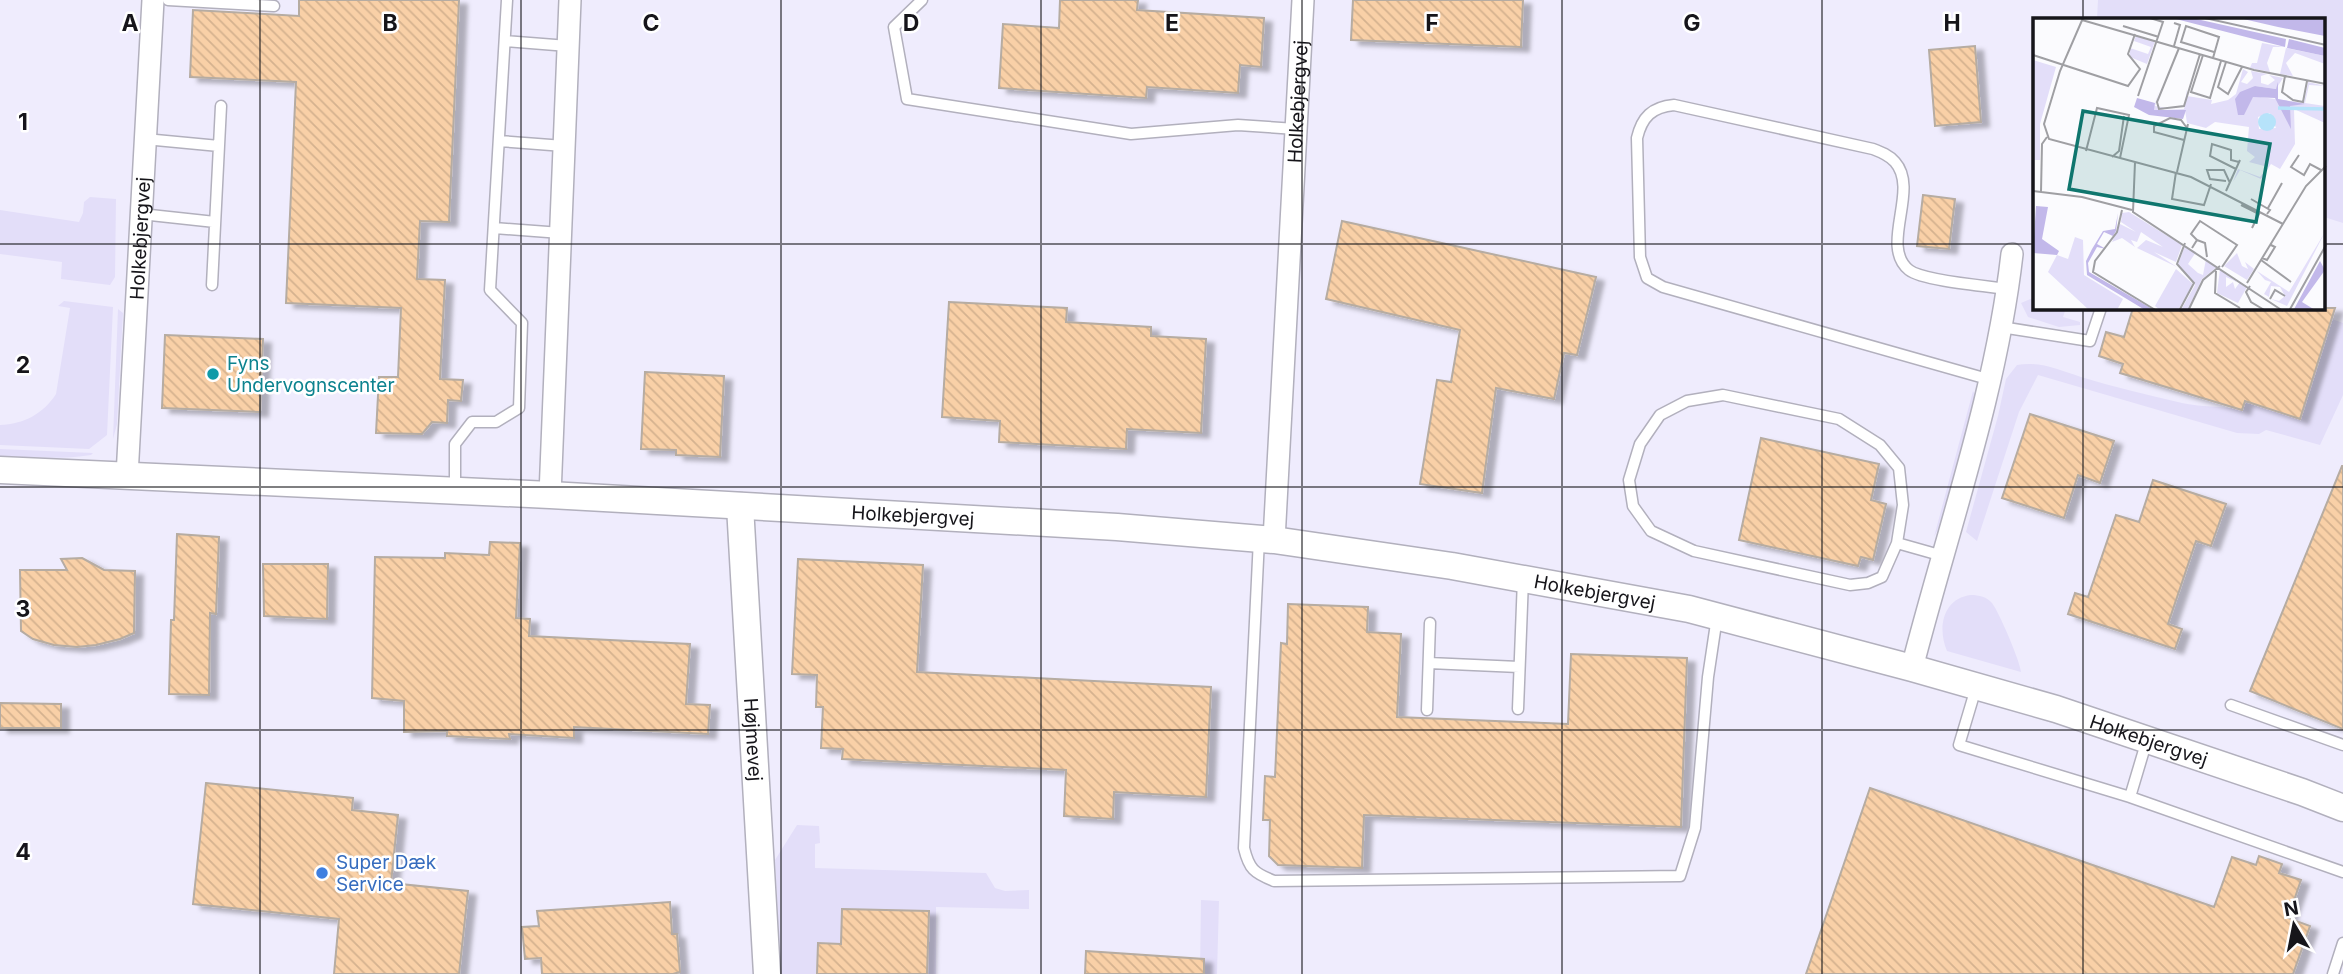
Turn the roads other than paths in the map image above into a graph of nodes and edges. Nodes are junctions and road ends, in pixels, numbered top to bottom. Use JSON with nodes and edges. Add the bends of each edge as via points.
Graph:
{"nodes":[{"id":1,"x":153,"y":0,"type":"edge"},
{"id":2,"x":168,"y":0,"type":"edge"},
{"id":3,"x":507,"y":0,"type":"edge"},
{"id":4,"x":570,"y":0,"type":"edge"},
{"id":5,"x":922,"y":0,"type":"edge"},
{"id":6,"x":1303,"y":0,"type":"edge"},
{"id":7,"x":274,"y":6,"type":"dead end"},
{"id":8,"x":505,"y":41,"type":"junction"},
{"id":9,"x":568,"y":46,"type":"junction"},
{"id":10,"x":221,"y":106,"type":"dead end"},
{"id":11,"x":1296,"y":129,"type":"junction"},
{"id":12,"x":145,"y":139,"type":"junction"},
{"id":13,"x":499,"y":141,"type":"junction"},
{"id":14,"x":219,"y":146,"type":"junction"},
{"id":15,"x":564,"y":146,"type":"junction"},
{"id":16,"x":141,"y":214,"type":"junction"},
{"id":17,"x":215,"y":222,"type":"junction"},
{"id":18,"x":494,"y":228,"type":"junction"},
{"id":19,"x":561,"y":233,"type":"junction"},
{"id":20,"x":2012,"y":254,"type":"dead end"},
{"id":21,"x":212,"y":285,"type":"dead end"},
{"id":22,"x":2008,"y":289,"type":"junction"},
{"id":23,"x":2100,"y":310,"type":"edge"},
{"id":24,"x":2001,"y":327,"type":"junction"},
{"id":25,"x":1991,"y":380,"type":"junction"},
{"id":26,"x":0,"y":470,"type":"edge"},
{"id":27,"x":127,"y":476,"type":"junction"},
{"id":28,"x":455,"y":491,"type":"junction"},
{"id":29,"x":550,"y":495,"type":"junction"},
{"id":30,"x":740,"y":506,"type":"junction"},
{"id":31,"x":1266,"y":539,"type":"junction"},
{"id":32,"x":1897,"y":543,"type":"junction"},
{"id":33,"x":1943,"y":556,"type":"junction"},
{"id":34,"x":1522,"y":579,"type":"junction"},
{"id":35,"x":1717,"y":617,"type":"junction"},
{"id":36,"x":1430,"y":623,"type":"dead end"},
{"id":37,"x":1429,"y":663,"type":"junction"},
{"id":38,"x":1520,"y":667,"type":"junction"},
{"id":39,"x":1912,"y":668,"type":"junction"},
{"id":40,"x":1976,"y":687,"type":"junction"},
{"id":41,"x":2231,"y":705,"type":"dead end"},
{"id":42,"x":1518,"y":709,"type":"dead end"},
{"id":43,"x":1427,"y":710,"type":"dead end"},
{"id":44,"x":2147,"y":740,"type":"junction"},
{"id":45,"x":2343,"y":745,"type":"edge"},
{"id":46,"x":2130,"y":797,"type":"junction"},
{"id":47,"x":2343,"y":808,"type":"edge"},
{"id":48,"x":2343,"y":872,"type":"edge"},
{"id":49,"x":2343,"y":943,"type":"edge"},
{"id":50,"x":767,"y":974,"type":"edge"},
{"id":51,"x":2333,"y":974,"type":"edge"}],
"edges":[{"from":1,"to":12,"type":"street","name":"Holkebjergvej"},
{"from":2,"to":7,"type":"lane"},
{"from":3,"to":8,"type":"lane"},
{"from":4,"to":9,"type":"street"},
{"from":5,"to":11,"type":"lane","via":[[894,27],[906,99],[1131,134],[1238,125]]},
{"from":6,"to":11,"type":"street","name":"Holkebjergvej"},
{"from":8,"to":9,"type":"lane"},
{"from":8,"to":13,"type":"lane"},
{"from":9,"to":15,"type":"street"},
{"from":10,"to":14,"type":"lane"},
{"from":11,"to":31,"type":"street","name":"Holkebjergvej"},
{"from":12,"to":14,"type":"lane"},
{"from":12,"to":16,"type":"street","name":"Holkebjergvej"},
{"from":13,"to":15,"type":"lane"},
{"from":13,"to":18,"type":"lane"},
{"from":14,"to":17,"type":"lane"},
{"from":15,"to":19,"type":"street"},
{"from":16,"to":17,"type":"lane"},
{"from":16,"to":27,"type":"street","name":"Holkebjergvej"},
{"from":17,"to":21,"type":"lane"},
{"from":18,"to":19,"type":"lane"},
{"from":18,"to":28,"type":"lane","via":[[490,290],[522,323],[519,408],[496,422],[472,422],[455,444]]},
{"from":19,"to":29,"type":"street"},
{"from":20,"to":22,"type":"street"},
{"from":22,"to":24,"type":"street"},
{"from":22,"to":25,"type":"lane","via":[[1923,276],[1900,260],[1903,179],[1888,155],[1674,105],[1660,106],[1641,124],[1637,138],[1640,257],[1647,278]]},
{"from":23,"to":24,"type":"lane","via":[[2090,341]]},
{"from":24,"to":25,"type":"street"},
{"from":25,"to":33,"type":"street"},
{"from":26,"to":27,"type":"street","name":"Holkebjergvej"},
{"from":27,"to":28,"type":"street","name":"Holkebjergvej"},
{"from":28,"to":29,"type":"street","name":"Holkebjergvej"},
{"from":29,"to":30,"type":"street","name":"Holkebjergvej"},
{"from":30,"to":31,"type":"street","name":"Holkebjergvej"},
{"from":30,"to":50,"type":"street","name":"Højmevej"},
{"from":31,"to":34,"type":"street","name":"Holkebjergvej"},
{"from":31,"to":35,"type":"lane","via":[[1244,848],[1256,874],[1274,881],[1680,876],[1695,828]]},
{"from":32,"to":32,"type":"lane","via":[[1903,505],[1899,468],[1880,445],[1839,419],[1723,395],[1686,401],[1660,415],[1640,444],[1629,480],[1633,506],[1651,531],[1694,551],[1850,585],[1882,577]]},
{"from":32,"to":33,"type":"lane"},
{"from":33,"to":39,"type":"street"},
{"from":34,"to":35,"type":"street","name":"Holkebjergvej"},
{"from":34,"to":38,"type":"lane"},
{"from":35,"to":39,"type":"street","name":"Holkebjergvej"},
{"from":36,"to":37,"type":"lane"},
{"from":37,"to":38,"type":"lane"},
{"from":37,"to":43,"type":"lane"},
{"from":38,"to":42,"type":"lane"},
{"from":39,"to":40,"type":"street","name":"Holkebjergvej"},
{"from":40,"to":44,"type":"street","name":"Holkebjergvej"},
{"from":40,"to":46,"type":"lane","via":[[1959,745]]},
{"from":41,"to":45,"type":"lane"},
{"from":44,"to":46,"type":"lane"},
{"from":44,"to":47,"type":"street","name":"Holkebjergvej"},
{"from":46,"to":48,"type":"lane"},
{"from":49,"to":51,"type":"lane"}]}
